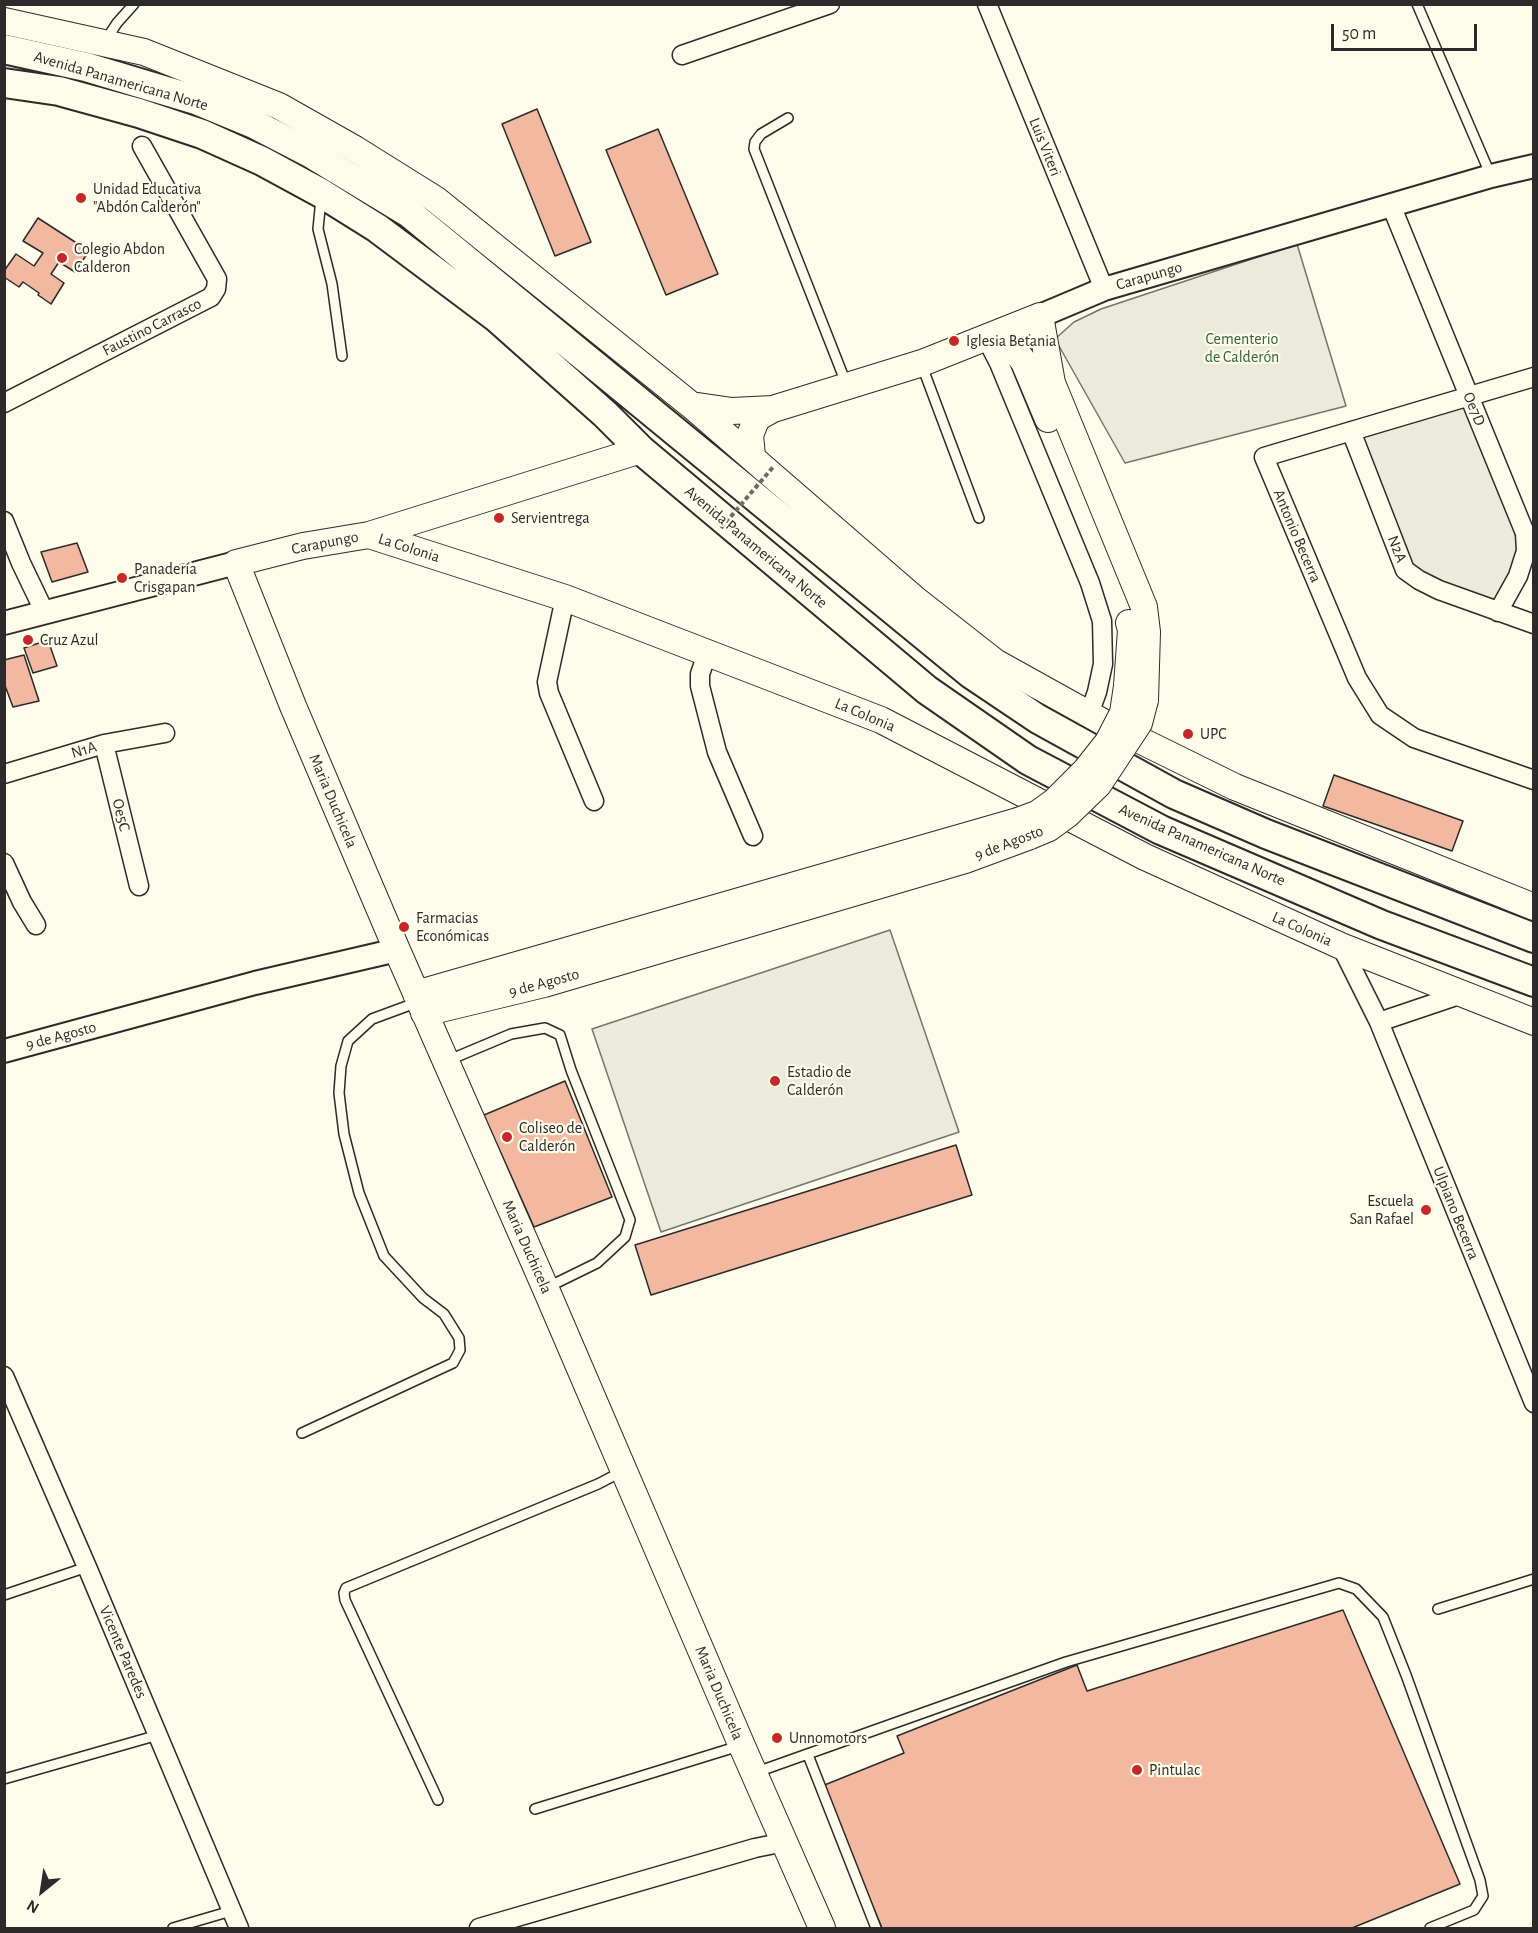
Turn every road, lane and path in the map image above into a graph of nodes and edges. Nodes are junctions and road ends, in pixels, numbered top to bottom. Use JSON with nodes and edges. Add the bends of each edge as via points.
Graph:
{"nodes":[{"id":1,"x":134,"y":4,"type":"edge"},
{"id":2,"x":830,"y":4,"type":"edge"},
{"id":3,"x":987,"y":4,"type":"edge"},
{"id":4,"x":1417,"y":4,"type":"edge"},
{"id":5,"x":4,"y":21,"type":"edge"},
{"id":6,"x":104,"y":44,"type":"junction"},
{"id":7,"x":4,"y":49,"type":"edge"},
{"id":8,"x":682,"y":55,"type":"dead end"},
{"id":9,"x":4,"y":83,"type":"edge"},
{"id":10,"x":788,"y":118,"type":"dead end"},
{"id":11,"x":142,"y":146,"type":"dead end"},
{"id":12,"x":1533,"y":166,"type":"edge"},
{"id":13,"x":1491,"y":176,"type":"junction"},
{"id":14,"x":321,"y":193,"type":"junction"},
{"id":15,"x":1391,"y":205,"type":"junction"},
{"id":16,"x":1104,"y":289,"type":"junction"},
{"id":17,"x":1040,"y":316,"type":"junction"},
{"id":18,"x":989,"y":337,"type":"junction"},
{"id":19,"x":342,"y":356,"type":"dead end"},
{"id":20,"x":922,"y":363,"type":"junction"},
{"id":21,"x":1533,"y":377,"type":"edge"},
{"id":22,"x":847,"y":385,"type":"junction"},
{"id":23,"x":1469,"y":396,"type":"junction"},
{"id":24,"x":4,"y":403,"type":"edge"},
{"id":25,"x":692,"y":405,"type":"junction"},
{"id":26,"x":773,"y":409,"type":"junction"},
{"id":27,"x":1351,"y":431,"type":"junction"},
{"id":28,"x":641,"y":450,"type":"junction"},
{"id":29,"x":763,"y":461,"type":"junction"},
{"id":30,"x":979,"y":518,"type":"dead end"},
{"id":31,"x":4,"y":521,"type":"edge"},
{"id":32,"x":721,"y":528,"type":"dead end"},
{"id":33,"x":369,"y":535,"type":"junction"},
{"id":34,"x":236,"y":563,"type":"junction"},
{"id":35,"x":565,"y":598,"type":"junction"},
{"id":36,"x":1498,"y":612,"type":"junction"},
{"id":37,"x":45,"y":613,"type":"junction"},
{"id":38,"x":4,"y":623,"type":"edge"},
{"id":39,"x":1533,"y":624,"type":"edge"},
{"id":40,"x":707,"y":654,"type":"junction"},
{"id":41,"x":1136,"y":693,"type":"junction"},
{"id":42,"x":1089,"y":714,"type":"junction"},
{"id":43,"x":165,"y":734,"type":"dead end"},
{"id":44,"x":104,"y":744,"type":"junction"},
{"id":45,"x":4,"y":774,"type":"edge"},
{"id":46,"x":1533,"y":780,"type":"edge"},
{"id":47,"x":594,"y":801,"type":"dead end"},
{"id":48,"x":753,"y":836,"type":"dead end"},
{"id":49,"x":4,"y":863,"type":"edge"},
{"id":50,"x":140,"y":886,"type":"dead end"},
{"id":51,"x":1533,"y":907,"type":"edge"},
{"id":52,"x":36,"y":925,"type":"dead end"},
{"id":53,"x":1533,"y":938,"type":"edge"},
{"id":54,"x":1341,"y":946,"type":"junction"},
{"id":55,"x":397,"y":950,"type":"junction"},
{"id":56,"x":1533,"y":982,"type":"edge"},
{"id":57,"x":1459,"y":994,"type":"junction"},
{"id":58,"x":420,"y":1003,"type":"junction"},
{"id":59,"x":1379,"y":1022,"type":"junction"},
{"id":60,"x":1533,"y":1023,"type":"edge"},
{"id":61,"x":4,"y":1051,"type":"edge"},
{"id":62,"x":445,"y":1062,"type":"junction"},
{"id":63,"x":545,"y":1287,"type":"junction"},
{"id":64,"x":4,"y":1376,"type":"edge"},
{"id":65,"x":9,"y":1396,"type":"edge"},
{"id":66,"x":1533,"y":1403,"type":"edge"},
{"id":67,"x":302,"y":1433,"type":"dead end"},
{"id":68,"x":623,"y":1471,"type":"junction"},
{"id":69,"x":87,"y":1567,"type":"junction"},
{"id":70,"x":1533,"y":1579,"type":"edge"},
{"id":71,"x":4,"y":1595,"type":"edge"},
{"id":72,"x":1438,"y":1609,"type":"dead end"},
{"id":73,"x":158,"y":1734,"type":"junction"},
{"id":74,"x":742,"y":1746,"type":"junction"},
{"id":75,"x":807,"y":1755,"type":"junction"},
{"id":76,"x":754,"y":1773,"type":"junction"},
{"id":77,"x":4,"y":1779,"type":"edge"},
{"id":78,"x":438,"y":1800,"type":"dead end"},
{"id":79,"x":535,"y":1809,"type":"dead end"},
{"id":80,"x":784,"y":1842,"type":"junction"},
{"id":81,"x":231,"y":1911,"type":"junction"},
{"id":82,"x":173,"y":1929,"type":"edge"},
{"id":83,"x":239,"y":1929,"type":"edge"},
{"id":84,"x":479,"y":1929,"type":"edge"},
{"id":85,"x":822,"y":1929,"type":"edge"},
{"id":86,"x":876,"y":1929,"type":"edge"},
{"id":87,"x":1430,"y":1929,"type":"edge"}],
"edges":[{"from":1,"to":6,"type":"lane"},
{"from":2,"to":8,"type":"street"},
{"from":3,"to":16,"type":"street","name":"Luis Viteri"},
{"from":4,"to":13,"type":"lane"},
{"from":5,"to":6,"type":"main road","name":"Avenida Panamericana Norte"},
{"from":6,"to":25,"type":"main road","name":"Avenida Panamericana Norte","via":[[144,52],[279,106],[355,149],[435,199]]},
{"from":7,"to":53,"type":"highway","name":"Avenida Panamericana Norte","via":[[86,67],[196,100],[310,153],[410,213],[971,674],[1038,718],[1184,798]]},
{"from":9,"to":14,"type":"highway","name":"Avenida Panamericana Norte","via":[[59,91],[202,134]]},
{"from":10,"to":22,"type":"lane","via":[[761,134],[754,149]]},
{"from":11,"to":24,"type":"street","name":"Faustino Carrasco","via":[[217,279],[216,289],[211,297]]},
{"from":12,"to":13,"type":"street","name":"Carapungo"},
{"from":13,"to":15,"type":"street","name":"Carapungo"},
{"from":14,"to":19,"type":"lane","via":[[318,229],[332,284]]},
{"from":14,"to":28,"type":"highway","name":"Avenida Panamericana Norte","via":[[377,228],[496,318]]},
{"from":15,"to":16,"type":"street","name":"Carapungo"},
{"from":15,"to":23,"type":"street","name":"Oe7D"},
{"from":16,"to":17,"type":"street","name":"Carapungo"},
{"from":17,"to":18,"type":"main road","name":"Carapungo"},
{"from":17,"to":41,"type":"main road","name":"9 de Agosto","via":[[1052,383],[1144,607],[1148,656]]},
{"from":18,"to":20,"type":"main road","name":"Carapungo"},
{"from":18,"to":41,"type":"main road","name":"9 de Agosto","via":[[1010,344],[1024,362],[1126,610]]},
{"from":18,"to":42,"type":"street","via":[[1102,621],[1103,664]]},
{"from":20,"to":22,"type":"main road","name":"Carapungo"},
{"from":20,"to":30,"type":"lane"},
{"from":21,"to":23,"type":"street","name":"Antonio Becerra"},
{"from":22,"to":26,"type":"main road","name":"Carapungo"},
{"from":23,"to":27,"type":"street","name":"Antonio Becerra"},
{"from":23,"to":36,"type":"street","name":"Oe7D","via":[[1526,533],[1526,551],[1518,576]]},
{"from":25,"to":26,"type":"main road","name":"Carapungo","via":[[732,411]]},
{"from":25,"to":29,"type":"main road","name":"Avenida Panamericana Norte"},
{"from":26,"to":29,"type":"main road","name":"Carapungo","via":[[757,418],[750,435]]},
{"from":27,"to":36,"type":"street","name":"N2A","via":[[1405,570],[1439,590]]},
{"from":27,"to":46,"type":"street","name":"Antonio Becerra","via":[[1264,457],[1357,678],[1380,716],[1414,738]]},
{"from":28,"to":33,"type":"main road","name":"Carapungo"},
{"from":28,"to":56,"type":"highway","name":"Avenida Panamericana Norte","via":[[927,690],[1028,760],[1161,830],[1382,925]]},
{"from":29,"to":32,"type":"path","bridge":true},
{"from":29,"to":42,"type":"main road","name":"Avenida Panamericana Norte","via":[[916,600],[995,662]]},
{"from":31,"to":37,"type":"street"},
{"from":33,"to":34,"type":"main road","name":"Carapungo"},
{"from":33,"to":35,"type":"main road","name":"La Colonia"},
{"from":34,"to":37,"type":"street","name":"Carapungo"},
{"from":34,"to":55,"type":"main road","name":"Maria Duchicela"},
{"from":35,"to":40,"type":"main road","name":"La Colonia"},
{"from":35,"to":47,"type":"street","via":[[547,682]]},
{"from":36,"to":39,"type":"street","name":"N2A"},
{"from":37,"to":38,"type":"street","name":"Carapungo"},
{"from":40,"to":48,"type":"street","via":[[700,686],[717,752]]},
{"from":40,"to":54,"type":"main road","name":"La Colonia","via":[[881,720],[1145,857]]},
{"from":41,"to":58,"type":"main road","name":"9 de Agosto","bridge":true,"via":[[1108,742],[1085,771],[1024,829]]},
{"from":42,"to":51,"type":"main road","name":"Avenida Panamericana Norte","via":[[1234,786]]},
{"from":43,"to":44,"type":"street","name":"N1A"},
{"from":44,"to":45,"type":"street","name":"N1A"},
{"from":44,"to":50,"type":"street","name":"Oe5C"},
{"from":49,"to":52,"type":"street"},
{"from":54,"to":57,"type":"main road"},
{"from":54,"to":59,"type":"street","name":"Ulpiano Becerra"},
{"from":55,"to":58,"type":"main road","name":"Maria Duchicela"},
{"from":55,"to":61,"type":"street","name":"9 de Agosto","via":[[255,983]]},
{"from":57,"to":59,"type":"street"},
{"from":57,"to":60,"type":"main road"},
{"from":58,"to":62,"type":"main road","name":"Maria Duchicela"},
{"from":58,"to":67,"type":"lane","via":[[372,1019],[348,1041],[339,1093],[358,1193],[384,1256],[423,1298],[444,1314],[459,1338],[460,1350],[453,1363]]},
{"from":59,"to":66,"type":"street","name":"Ulpiano Becerra"},
{"from":62,"to":63,"type":"main road","name":"Maria Duchicela"},
{"from":62,"to":63,"type":"lane","via":[[511,1034],[545,1028],[560,1035],[630,1220],[625,1237],[597,1263]]},
{"from":63,"to":68,"type":"main road","name":"Maria Duchicela"},
{"from":64,"to":65,"type":"street","name":"Vicente Paredes"},
{"from":65,"to":69,"type":"street","name":"Vicente Paredes"},
{"from":68,"to":74,"type":"main road","name":"Maria Duchicela"},
{"from":68,"to":78,"type":"lane","via":[[346,1588],[348,1608]]},
{"from":69,"to":71,"type":"lane"},
{"from":69,"to":73,"type":"street","name":"Vicente Paredes"},
{"from":70,"to":72,"type":"lane"},
{"from":73,"to":77,"type":"lane"},
{"from":73,"to":81,"type":"street","name":"Vicente Paredes"},
{"from":74,"to":76,"type":"main road","name":"Maria Duchicela"},
{"from":74,"to":79,"type":"lane"},
{"from":75,"to":76,"type":"lane"},
{"from":75,"to":86,"type":"lane"},
{"from":75,"to":87,"type":"lane","via":[[1066,1662],[1339,1583],[1356,1589],[1383,1617],[1480,1880],[1483,1896],[1474,1910]]},
{"from":76,"to":80,"type":"main road","name":"Maria Duchicela"},
{"from":80,"to":84,"type":"street"},
{"from":80,"to":85,"type":"main road","name":"Maria Duchicela"},
{"from":81,"to":82,"type":"lane"},
{"from":81,"to":83,"type":"street","name":"Vicente Paredes"}]}
